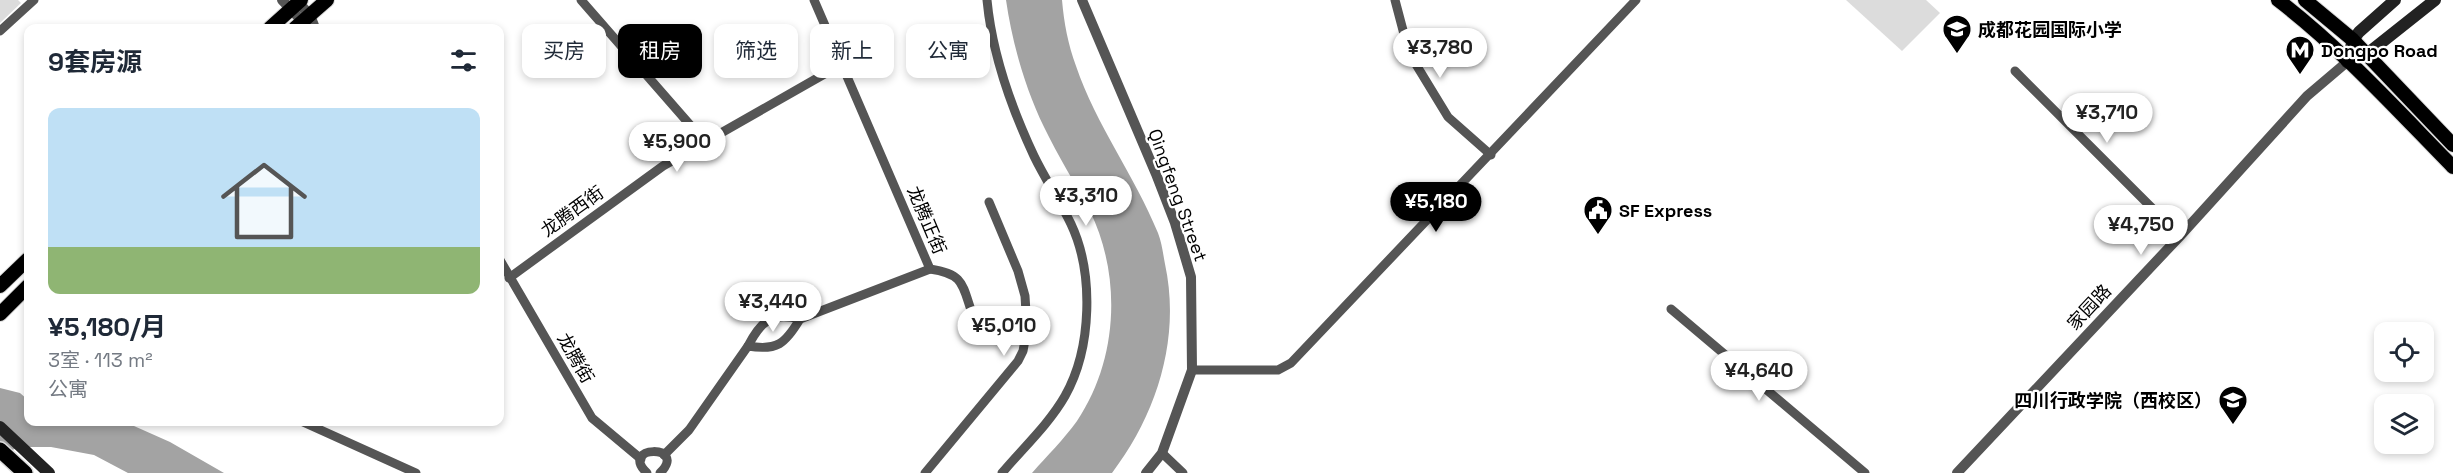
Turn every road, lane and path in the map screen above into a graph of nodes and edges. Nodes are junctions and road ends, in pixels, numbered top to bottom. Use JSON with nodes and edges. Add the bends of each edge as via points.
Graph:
{"nodes":[{"id":1,"x":34,"y":0,"type":"edge"},
{"id":2,"x":327,"y":0,"type":"edge"},
{"id":3,"x":581,"y":0,"type":"edge"},
{"id":4,"x":814,"y":0,"type":"edge"},
{"id":5,"x":987,"y":0,"type":"edge"},
{"id":6,"x":1082,"y":0,"type":"edge"},
{"id":7,"x":1395,"y":0,"type":"edge"},
{"id":8,"x":1636,"y":0,"type":"edge"},
{"id":9,"x":2278,"y":0,"type":"edge"},
{"id":10,"x":2306,"y":0,"type":"edge"},
{"id":11,"x":2395,"y":0,"type":"edge"},
{"id":12,"x":2435,"y":0,"type":"edge"},
{"id":13,"x":294,"y":2,"type":"edge"},
{"id":14,"x":304,"y":23,"type":"edge"},
{"id":15,"x":274,"y":24,"type":"edge"},
{"id":16,"x":824,"y":24,"type":"edge"},
{"id":17,"x":0,"y":32,"type":"edge"},
{"id":18,"x":2353,"y":40,"type":"junction"},
{"id":19,"x":2367,"y":54,"type":"junction"},
{"id":20,"x":2347,"y":62,"type":"junction"},
{"id":21,"x":2015,"y":71,"type":"dead end"},
{"id":22,"x":817,"y":78,"type":"edge"},
{"id":23,"x":848,"y":78,"type":"edge"},
{"id":24,"x":705,"y":142,"type":"junction"},
{"id":25,"x":2453,"y":145,"type":"edge"},
{"id":26,"x":1491,"y":155,"type":"junction"},
{"id":27,"x":2453,"y":166,"type":"edge"},
{"id":28,"x":989,"y":202,"type":"dead end"},
{"id":29,"x":2180,"y":236,"type":"junction"},
{"id":30,"x":24,"y":263,"type":"edge"},
{"id":31,"x":504,"y":268,"type":"edge"},
{"id":32,"x":930,"y":269,"type":"junction"},
{"id":33,"x":509,"y":278,"type":"junction"},
{"id":34,"x":0,"y":286,"type":"edge"},
{"id":35,"x":24,"y":290,"type":"edge"},
{"id":36,"x":1025,"y":296,"type":"junction"},
{"id":37,"x":1671,"y":309,"type":"dead end"},
{"id":38,"x":1009,"y":311,"type":"junction"},
{"id":39,"x":0,"y":314,"type":"edge"},
{"id":40,"x":800,"y":319,"type":"junction"},
{"id":41,"x":1027,"y":329,"type":"junction"},
{"id":42,"x":748,"y":346,"type":"junction"},
{"id":43,"x":1192,"y":370,"type":"junction"},
{"id":44,"x":312,"y":426,"type":"edge"},
{"id":45,"x":0,"y":427,"type":"edge"},
{"id":46,"x":0,"y":450,"type":"edge"},
{"id":47,"x":1162,"y":453,"type":"junction"},
{"id":48,"x":664,"y":455,"type":"junction"},
{"id":49,"x":641,"y":459,"type":"junction"},
{"id":50,"x":25,"y":473,"type":"edge"},
{"id":51,"x":48,"y":473,"type":"edge"},
{"id":52,"x":416,"y":473,"type":"edge"},
{"id":53,"x":646,"y":473,"type":"edge"},
{"id":54,"x":660,"y":473,"type":"edge"},
{"id":55,"x":925,"y":473,"type":"edge"},
{"id":56,"x":1002,"y":473,"type":"edge"},
{"id":57,"x":1146,"y":473,"type":"edge"},
{"id":58,"x":1183,"y":473,"type":"edge"},
{"id":59,"x":1865,"y":473,"type":"edge"},
{"id":60,"x":1957,"y":473,"type":"edge"}],
"edges":[{"from":1,"to":17,"type":"street"},
{"from":2,"to":14,"type":"main road"},
{"from":3,"to":24,"type":"street"},
{"from":4,"to":16,"type":"street","name":"龙腾正街"},
{"from":5,"to":56,"type":"street","via":[[994,43],[1014,108],[1081,252],[1087,307],[1084,343],[1066,396]]},
{"from":6,"to":43,"type":"street","name":"Qingfeng Street","via":[[1175,223],[1191,277]]},
{"from":7,"to":26,"type":"street","via":[[1409,53],[1448,117]]},
{"from":8,"to":26,"type":"street"},
{"from":9,"to":20,"type":"main road"},
{"from":10,"to":18,"type":"main road"},
{"from":11,"to":18,"type":"main road"},
{"from":12,"to":19,"type":"main road"},
{"from":13,"to":14,"type":"street"},
{"from":13,"to":15,"type":"main road"},
{"from":18,"to":19,"type":"main road"},
{"from":18,"to":20,"type":"main road"},
{"from":19,"to":20,"type":"main road"},
{"from":19,"to":25,"type":"main road"},
{"from":20,"to":27,"type":"main road"},
{"from":20,"to":29,"type":"street","name":"家园路","via":[[2307,96]]},
{"from":21,"to":29,"type":"street"},
{"from":22,"to":24,"type":"street","name":"龙腾西街"},
{"from":23,"to":32,"type":"street","name":"龙腾正街"},
{"from":24,"to":33,"type":"street","name":"龙腾西街","via":[[663,166]]},
{"from":26,"to":43,"type":"street","via":[[1291,363],[1278,370]]},
{"from":28,"to":36,"type":"street"},
{"from":29,"to":60,"type":"street","name":"家园路"},
{"from":30,"to":34,"type":"main road"},
{"from":31,"to":33,"type":"street","name":"龙腾街"},
{"from":32,"to":38,"type":"street","via":[[953,274],[959,280],[972,313]]},
{"from":32,"to":40,"type":"street","name":"龙腾正街"},
{"from":33,"to":49,"type":"street","name":"龙腾街","via":[[592,418]]},
{"from":35,"to":39,"type":"main road"},
{"from":36,"to":38,"type":"street","via":[[1018,308]]},
{"from":36,"to":41,"type":"street"},
{"from":37,"to":59,"type":"street"},
{"from":38,"to":41,"type":"street"},
{"from":40,"to":42,"type":"street","via":[[781,345]]},
{"from":40,"to":42,"type":"street","via":[[784,315],[767,320]]},
{"from":41,"to":55,"type":"street","via":[[1018,361]]},
{"from":42,"to":48,"type":"street","via":[[689,430]]},
{"from":43,"to":47,"type":"street","name":"Qingfeng Street"},
{"from":44,"to":52,"type":"street"},
{"from":45,"to":51,"type":"main road"},
{"from":46,"to":50,"type":"highway"},
{"from":47,"to":57,"type":"street","name":"Qingfeng Street"},
{"from":47,"to":58,"type":"street"},
{"from":48,"to":49,"type":"street","via":[[650,450]]},
{"from":48,"to":54,"type":"street","via":[[665,467]]},
{"from":49,"to":53,"type":"street"}]}
